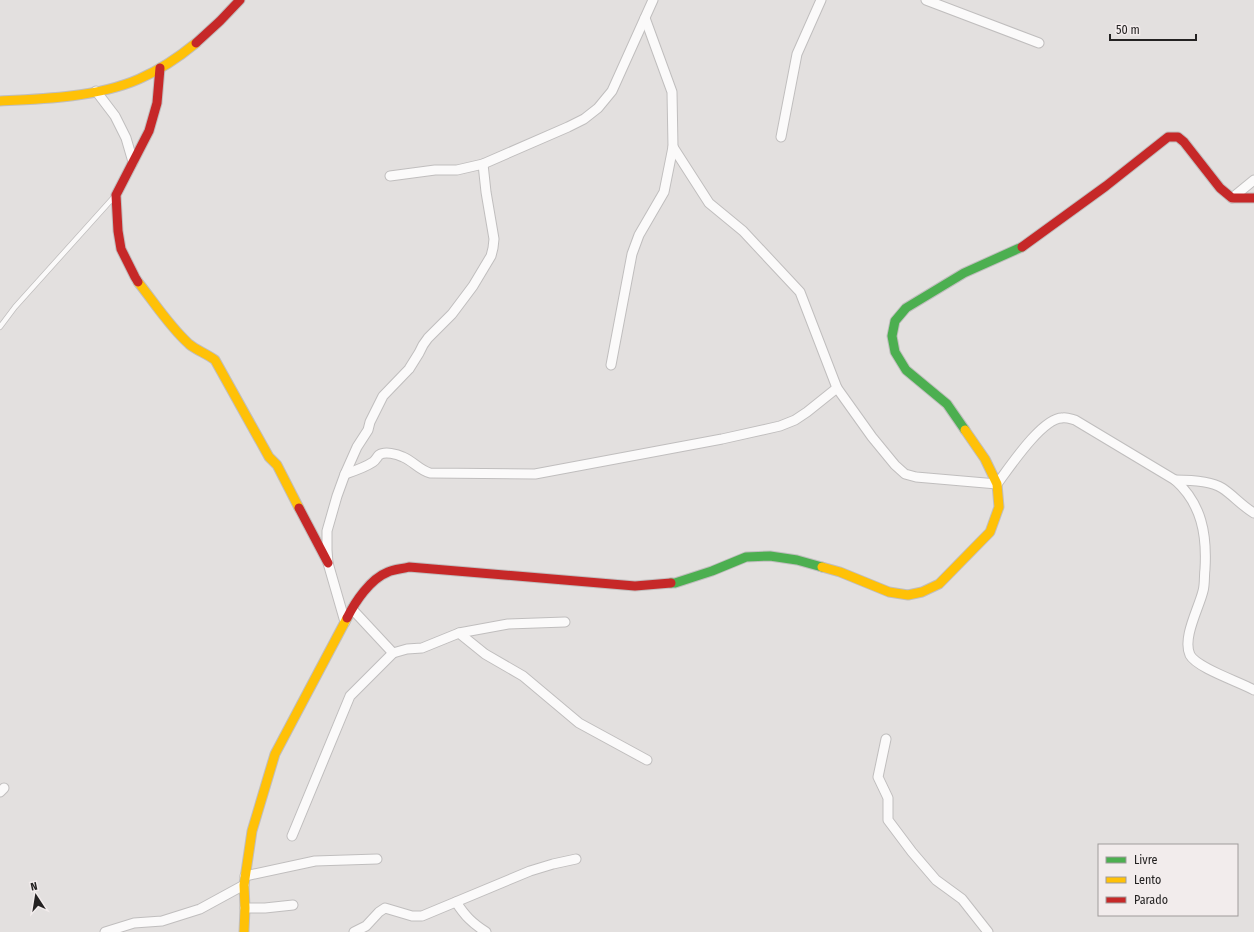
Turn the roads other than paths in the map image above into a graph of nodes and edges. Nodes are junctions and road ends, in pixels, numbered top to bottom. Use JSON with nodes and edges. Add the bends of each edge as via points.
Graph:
{"nodes":[{"id":1,"x":240,"y":0,"type":"edge"},
{"id":2,"x":653,"y":0,"type":"edge"},
{"id":3,"x":821,"y":0,"type":"edge"},
{"id":4,"x":926,"y":0,"type":"edge"},
{"id":5,"x":645,"y":18,"type":"junction"},
{"id":6,"x":1039,"y":43,"type":"dead end"},
{"id":7,"x":160,"y":68,"type":"junction"},
{"id":8,"x":96,"y":91,"type":"junction"},
{"id":9,"x":0,"y":101,"type":"edge"},
{"id":10,"x":781,"y":137,"type":"dead end"},
{"id":11,"x":673,"y":147,"type":"junction"},
{"id":12,"x":133,"y":162,"type":"junction"},
{"id":13,"x":483,"y":164,"type":"junction"},
{"id":14,"x":390,"y":176,"type":"dead end"},
{"id":15,"x":1254,"y":180,"type":"edge"},
{"id":16,"x":116,"y":195,"type":"junction"},
{"id":17,"x":1232,"y":198,"type":"junction"},
{"id":18,"x":1254,"y":198,"type":"edge"},
{"id":19,"x":0,"y":327,"type":"edge"},
{"id":20,"x":611,"y":365,"type":"dead end"},
{"id":21,"x":837,"y":388,"type":"junction"},
{"id":22,"x":344,"y":474,"type":"junction"},
{"id":23,"x":1176,"y":480,"type":"junction"},
{"id":24,"x":997,"y":484,"type":"junction"},
{"id":25,"x":1254,"y":513,"type":"edge"},
{"id":26,"x":328,"y":563,"type":"junction"},
{"id":27,"x":352,"y":609,"type":"junction"},
{"id":28,"x":345,"y":622,"type":"junction"},
{"id":29,"x":565,"y":622,"type":"dead end"},
{"id":30,"x":459,"y":634,"type":"junction"},
{"id":31,"x":393,"y":653,"type":"junction"},
{"id":32,"x":1254,"y":690,"type":"edge"},
{"id":33,"x":886,"y":739,"type":"dead end"},
{"id":34,"x":647,"y":760,"type":"dead end"},
{"id":35,"x":292,"y":836,"type":"dead end"},
{"id":36,"x":378,"y":859,"type":"dead end"},
{"id":37,"x":576,"y":860,"type":"dead end"},
{"id":38,"x":244,"y":881,"type":"junction"},
{"id":39,"x":456,"y":902,"type":"junction"},
{"id":40,"x":293,"y":905,"type":"dead end"},
{"id":41,"x":245,"y":908,"type":"junction"},
{"id":42,"x":135,"y":928,"type":"edge"},
{"id":43,"x":105,"y":932,"type":"edge"},
{"id":44,"x":244,"y":932,"type":"edge"},
{"id":45,"x":354,"y":932,"type":"edge"},
{"id":46,"x":486,"y":932,"type":"edge"},
{"id":47,"x":988,"y":932,"type":"edge"}],
"edges":[{"from":1,"to":7,"type":"street","via":[[207,33],[172,62]]},
{"from":2,"to":5,"type":"street"},
{"from":3,"to":10,"type":"street","via":[[797,54]]},
{"from":4,"to":6,"type":"street"},
{"from":5,"to":11,"type":"street","via":[[672,92]]},
{"from":5,"to":13,"type":"street","via":[[612,91],[598,108],[568,127]]},
{"from":7,"to":8,"type":"street","via":[[137,81]]},
{"from":7,"to":12,"type":"street","via":[[157,103],[149,131]]},
{"from":8,"to":9,"type":"street"},
{"from":8,"to":12,"type":"street","via":[[115,116],[126,138]]},
{"from":11,"to":20,"type":"street","via":[[664,192],[639,235],[632,254]]},
{"from":11,"to":21,"type":"street","via":[[709,203],[743,231],[800,292]]},
{"from":12,"to":16,"type":"street"},
{"from":13,"to":14,"type":"street","via":[[458,170],[435,170]]},
{"from":13,"to":22,"type":"street","via":[[494,239],[491,256],[452,314],[428,338],[409,369],[383,396]]},
{"from":15,"to":17,"type":"street"},
{"from":16,"to":19,"type":"lane"},
{"from":16,"to":26,"type":"street","via":[[122,249],[135,277],[190,345],[215,360],[277,465]]},
{"from":17,"to":18,"type":"street"},
{"from":17,"to":24,"type":"street","via":[[1220,188],[1184,142],[1178,137],[1168,137],[1022,247],[964,273],[906,308],[895,321],[892,336],[895,352],[906,370],[947,404],[985,458]]},
{"from":21,"to":22,"type":"street","via":[[808,412],[780,426],[535,474],[430,473],[405,457],[386,453],[360,469]]},
{"from":21,"to":24,"type":"street","via":[[872,437],[905,474]]},
{"from":22,"to":26,"type":"street","via":[[327,531]]},
{"from":23,"to":24,"type":"street","via":[[1075,420],[1062,417],[1050,421],[1039,430]]},
{"from":23,"to":25,"type":"street","via":[[1194,480],[1221,487]]},
{"from":23,"to":32,"type":"street","via":[[1185,488],[1196,506],[1203,526],[1206,549],[1204,589],[1187,645],[1190,656],[1198,664]]},
{"from":24,"to":27,"type":"street","via":[[998,507],[990,532],[939,584],[908,595],[889,592],[840,572],[798,560],[770,556],[746,557],[675,583],[635,586],[408,567],[387,572],[371,583]]},
{"from":26,"to":28,"type":"street"},
{"from":27,"to":28,"type":"street"},
{"from":27,"to":31,"type":"street"},
{"from":28,"to":38,"type":"street","via":[[275,754],[252,831]]},
{"from":29,"to":30,"type":"street","via":[[508,624]]},
{"from":30,"to":31,"type":"street","via":[[422,648]]},
{"from":30,"to":34,"type":"street","via":[[485,654],[522,676],[579,723]]},
{"from":31,"to":35,"type":"street","via":[[350,696]]},
{"from":33,"to":47,"type":"street","via":[[878,777],[888,798],[888,820],[936,880],[962,900]]},
{"from":36,"to":38,"type":"street","via":[[315,861]]},
{"from":37,"to":39,"type":"street","via":[[530,871]]},
{"from":38,"to":41,"type":"street"},
{"from":38,"to":42,"type":"street","via":[[200,909]]},
{"from":39,"to":45,"type":"street","via":[[422,916],[412,916],[385,908],[366,926]]},
{"from":39,"to":46,"type":"street","via":[[468,919]]},
{"from":40,"to":41,"type":"street"},
{"from":41,"to":44,"type":"street"},
{"from":42,"to":43,"type":"street"}]}
